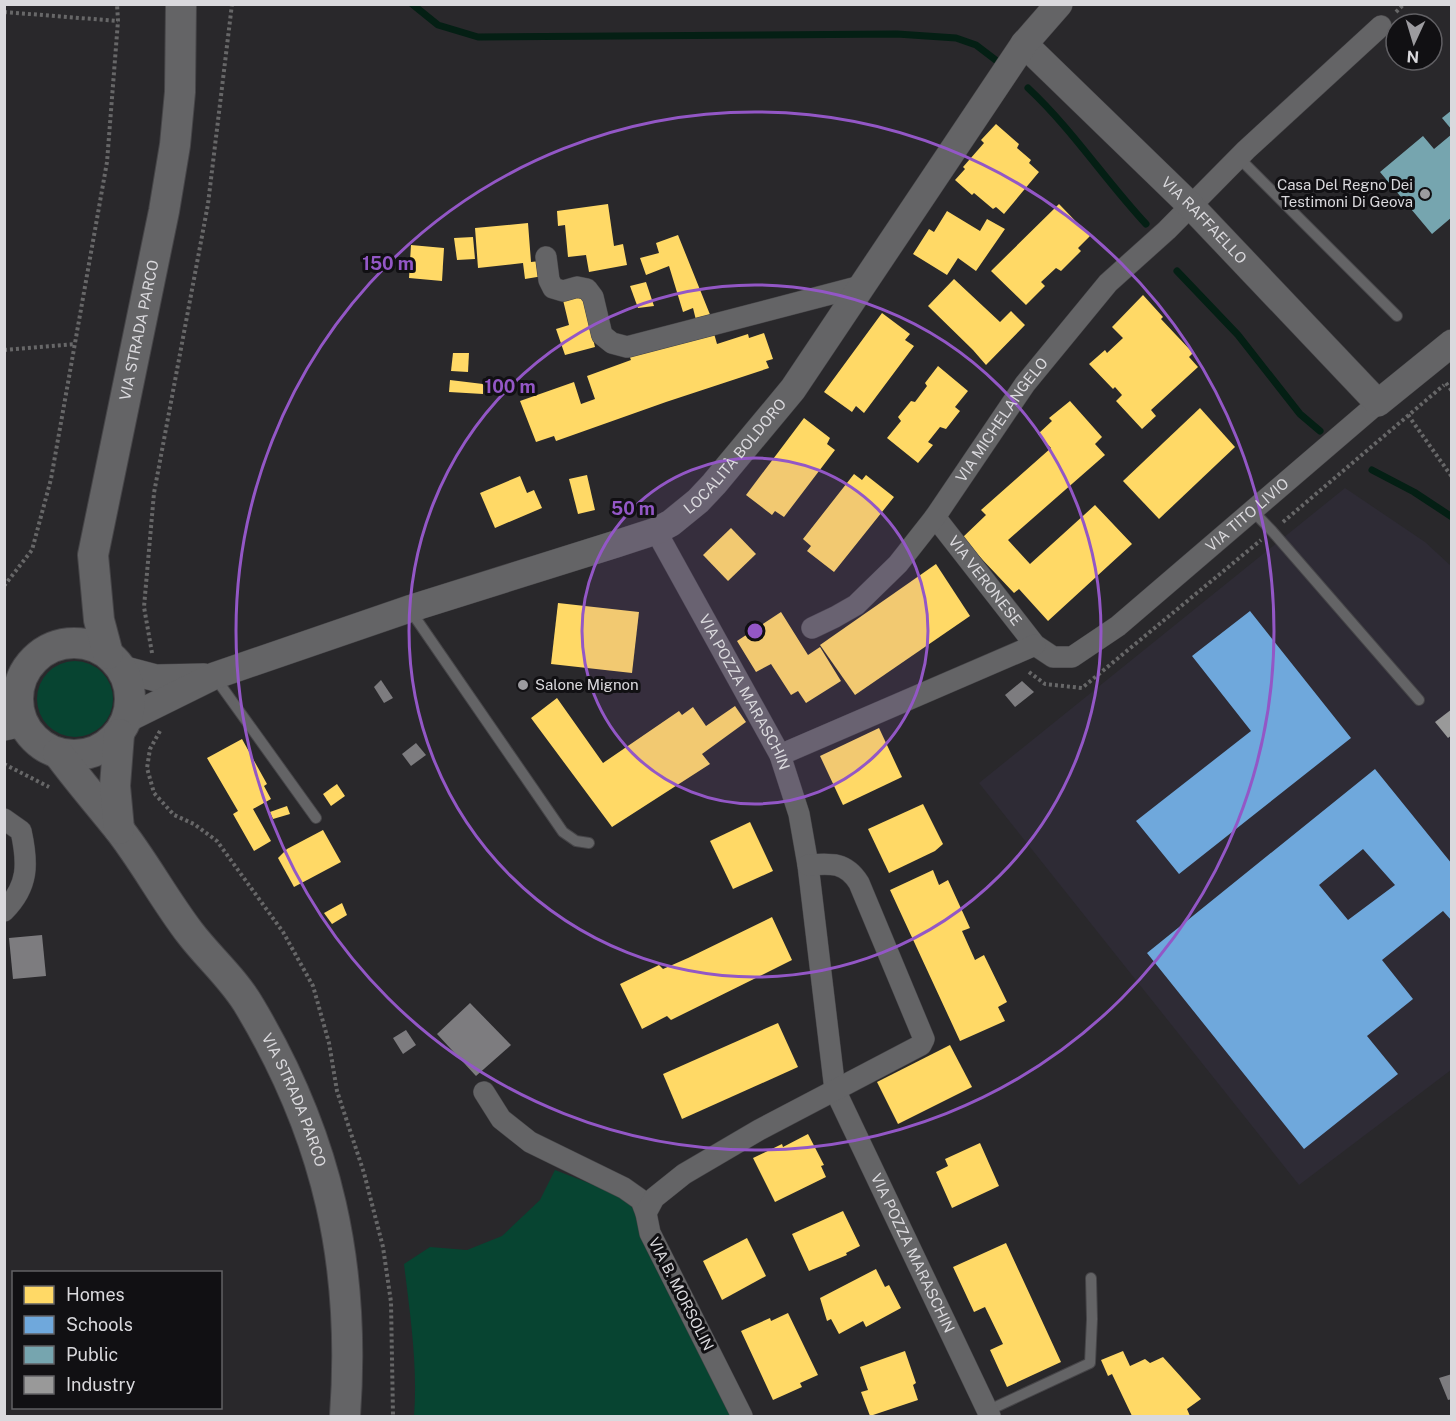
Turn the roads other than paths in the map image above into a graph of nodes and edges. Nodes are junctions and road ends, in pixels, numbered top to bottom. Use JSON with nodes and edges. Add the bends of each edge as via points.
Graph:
{"nodes":[{"id":1,"x":181,"y":4,"type":"edge"},
{"id":2,"x":1059,"y":4,"type":"edge"},
{"id":3,"x":1381,"y":27,"type":"dead end"},
{"id":4,"x":1018,"y":53,"type":"junction"},
{"id":5,"x":1239,"y":158,"type":"junction"},
{"id":6,"x":1191,"y":205,"type":"junction"},
{"id":7,"x":546,"y":257,"type":"dead end"},
{"id":8,"x":861,"y":286,"type":"junction"},
{"id":9,"x":1397,"y":316,"type":"dead end"},
{"id":10,"x":1452,"y":343,"type":"edge"},
{"id":11,"x":1386,"y":397,"type":"junction"},
{"id":12,"x":1252,"y":511,"type":"junction"},
{"id":13,"x":935,"y":517,"type":"junction"},
{"id":14,"x":656,"y":531,"type":"junction"},
{"id":15,"x":409,"y":609,"type":"junction"},
{"id":16,"x":812,"y":628,"type":"dead end"},
{"id":17,"x":1035,"y":645,"type":"junction"},
{"id":18,"x":115,"y":661,"type":"junction"},
{"id":19,"x":214,"y":676,"type":"junction"},
{"id":20,"x":1419,"y":700,"type":"dead end"},
{"id":21,"x":14,"y":725,"type":"edge"},
{"id":22,"x":123,"y":726,"type":"junction"},
{"id":23,"x":58,"y":753,"type":"junction"},
{"id":24,"x":780,"y":755,"type":"junction"},
{"id":25,"x":316,"y":818,"type":"dead end"},
{"id":26,"x":4,"y":819,"type":"edge"},
{"id":27,"x":118,"y":829,"type":"junction"},
{"id":28,"x":589,"y":843,"type":"dead end"},
{"id":29,"x":808,"y":865,"type":"junction"},
{"id":30,"x":4,"y":911,"type":"edge"},
{"id":31,"x":835,"y":1090,"type":"junction"},
{"id":32,"x":484,"y":1092,"type":"dead end"},
{"id":33,"x":646,"y":1213,"type":"junction"},
{"id":34,"x":1091,"y":1278,"type":"dead end"},
{"id":35,"x":989,"y":1414,"type":"edge"},
{"id":36,"x":345,"y":1416,"type":"edge"},
{"id":37,"x":742,"y":1416,"type":"edge"}],
"edges":[{"from":1,"to":18,"type":"main road","name":"VIA STRADA PARCO","via":[[175,144],[93,555],[99,620]]},
{"from":2,"to":4,"type":"street","name":"LOCALITÀ BOLDORO"},
{"from":3,"to":5,"type":"street","name":"VIA MICHELANGELO"},
{"from":4,"to":6,"type":"street","name":"VIA RAFFAELLO"},
{"from":4,"to":8,"type":"street","name":"LOCALITÀ BOLDORO"},
{"from":5,"to":6,"type":"street","name":"VIA MICHELANGELO"},
{"from":5,"to":9,"type":"lane"},
{"from":6,"to":11,"type":"street","name":"VIA RAFFAELLO"},
{"from":6,"to":13,"type":"street","name":"VIA MICHELANGELO","via":[[1108,283],[1025,384]]},
{"from":7,"to":8,"type":"street","via":[[553,288],[587,289],[593,297],[602,335],[612,343],[627,346]]},
{"from":8,"to":14,"type":"street","name":"LOCALITÀ BOLDORO","via":[[793,389],[714,484],[682,515]]},
{"from":10,"to":11,"type":"street","name":"VIA TITO LIVIO"},
{"from":11,"to":12,"type":"street","name":"VIA TITO LIVIO"},
{"from":12,"to":17,"type":"street","name":"VIA TITO LIVIO","via":[[1118,626],[1072,657],[1053,657]]},
{"from":12,"to":20,"type":"lane"},
{"from":13,"to":16,"type":"street","name":"VIA MICHELANGELO","via":[[898,564],[856,605]]},
{"from":13,"to":17,"type":"street","name":"VIA VERONESE"},
{"from":14,"to":15,"type":"street","name":"LOCALITÀ BOLDORO"},
{"from":14,"to":24,"type":"street","name":"VIA POZZA MARASCHIN"},
{"from":15,"to":19,"type":"street","name":"LOCALITÀ BOLDORO"},
{"from":15,"to":28,"type":"lane","via":[[563,832],[576,841]]},
{"from":17,"to":24,"type":"street"},
{"from":18,"to":19,"type":"street","name":"LOCALITÀ BOLDORO","via":[[156,678]]},
{"from":18,"to":21,"type":"main road","via":[[92,646],[74,643],[57,645],[41,653],[27,667],[19,685]]},
{"from":18,"to":22,"type":"main road","via":[[129,684],[130,702]]},
{"from":19,"to":22,"type":"street","name":"LOCALITÀ BOLDORO"},
{"from":19,"to":25,"type":"lane"},
{"from":21,"to":23,"type":"main road"},
{"from":22,"to":23,"type":"main road","via":[[107,745],[92,753]]},
{"from":22,"to":27,"type":"main road","name":"VIA STRADA PARCO","via":[[115,786]]},
{"from":23,"to":27,"type":"main road","name":"VIA STRADA PARCO"},
{"from":24,"to":29,"type":"street","name":"VIA POZZA MARASCHIN","via":[[799,814]]},
{"from":26,"to":30,"type":"street","via":[[21,831],[27,858],[22,886]]},
{"from":27,"to":36,"type":"main road","name":"VIA STRADA PARCO","via":[[163,897],[250,1005],[298,1098],[327,1183],[338,1237],[348,1339]]},
{"from":29,"to":31,"type":"street","name":"VIA POZZA MARASCHIN"},
{"from":29,"to":31,"type":"street","via":[[825,863],[853,872],[924,1039],[921,1045]]},
{"from":31,"to":33,"type":"street","via":[[684,1174],[654,1198]]},
{"from":31,"to":35,"type":"street","name":"VIA POZZA MARASCHIN"},
{"from":32,"to":33,"type":"street","via":[[501,1119],[530,1142],[624,1188],[641,1200]]},
{"from":33,"to":37,"type":"street","name":"VIA B. MORSOLIN","via":[[650,1233]]},
{"from":34,"to":35,"type":"lane","via":[[1090,1363]]}]}
